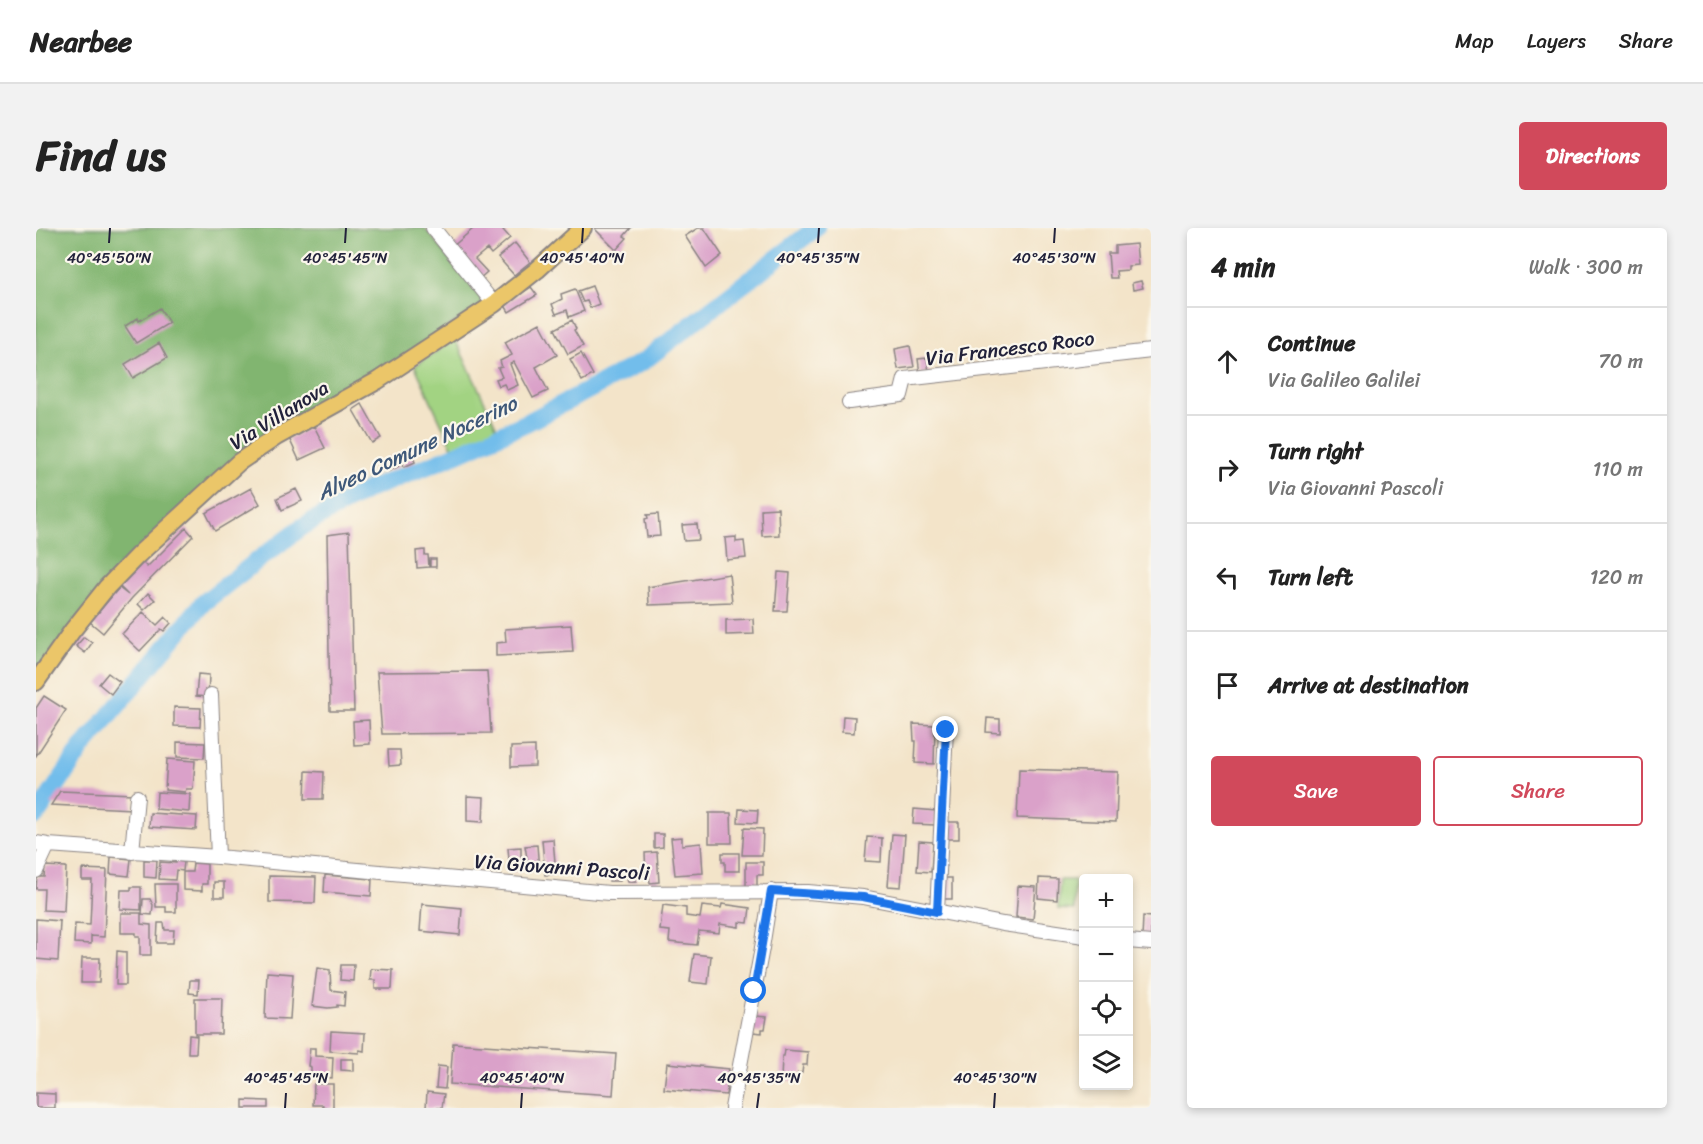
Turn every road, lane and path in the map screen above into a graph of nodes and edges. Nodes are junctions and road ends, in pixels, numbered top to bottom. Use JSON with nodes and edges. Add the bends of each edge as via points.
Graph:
{"nodes":[{"id":1,"x":433,"y":228,"type":"edge"},
{"id":2,"x":583,"y":228,"type":"edge"},
{"id":3,"x":494,"y":304,"type":"junction"},
{"id":4,"x":1151,"y":351,"type":"edge"},
{"id":5,"x":849,"y":402,"type":"dead end"},
{"id":6,"x":36,"y":682,"type":"edge"},
{"id":7,"x":211,"y":695,"type":"dead end"},
{"id":8,"x":946,"y":730,"type":"dead end"},
{"id":9,"x":137,"y":797,"type":"dead end"},
{"id":10,"x":42,"y":844,"type":"edge"},
{"id":11,"x":132,"y":852,"type":"junction"},
{"id":12,"x":218,"y":857,"type":"junction"},
{"id":13,"x":36,"y":871,"type":"edge"},
{"id":14,"x":771,"y":891,"type":"junction"},
{"id":15,"x":937,"y":912,"type":"junction"},
{"id":16,"x":1079,"y":935,"type":"edge"},
{"id":17,"x":1133,"y":941,"type":"edge"},
{"id":18,"x":1151,"y":943,"type":"edge"},
{"id":19,"x":732,"y":1108,"type":"edge"}],
"edges":[{"from":1,"to":3,"type":"street"},
{"from":2,"to":3,"type":"main road","name":"Via Villanova"},
{"from":3,"to":6,"type":"main road","name":"Via Villanova","via":[[376,381],[239,462],[107,588]]},
{"from":4,"to":5,"type":"street","name":"Via Francesco Roco","via":[[905,380],[901,395]]},
{"from":7,"to":12,"type":"street"},
{"from":8,"to":15,"type":"street"},
{"from":9,"to":11,"type":"street"},
{"from":10,"to":11,"type":"street","name":"Via Giovanni Pascoli"},
{"from":10,"to":13,"type":"street"},
{"from":11,"to":12,"type":"street","name":"Via Giovanni Pascoli"},
{"from":12,"to":14,"type":"street","name":"Via Giovanni Pascoli","via":[[609,893]]},
{"from":14,"to":15,"type":"street","name":"Via Giovanni Pascoli","via":[[863,897]]},
{"from":14,"to":19,"type":"street"},
{"from":15,"to":16,"type":"street","name":"Via Giovanni Pascoli"},
{"from":17,"to":18,"type":"street"}]}
